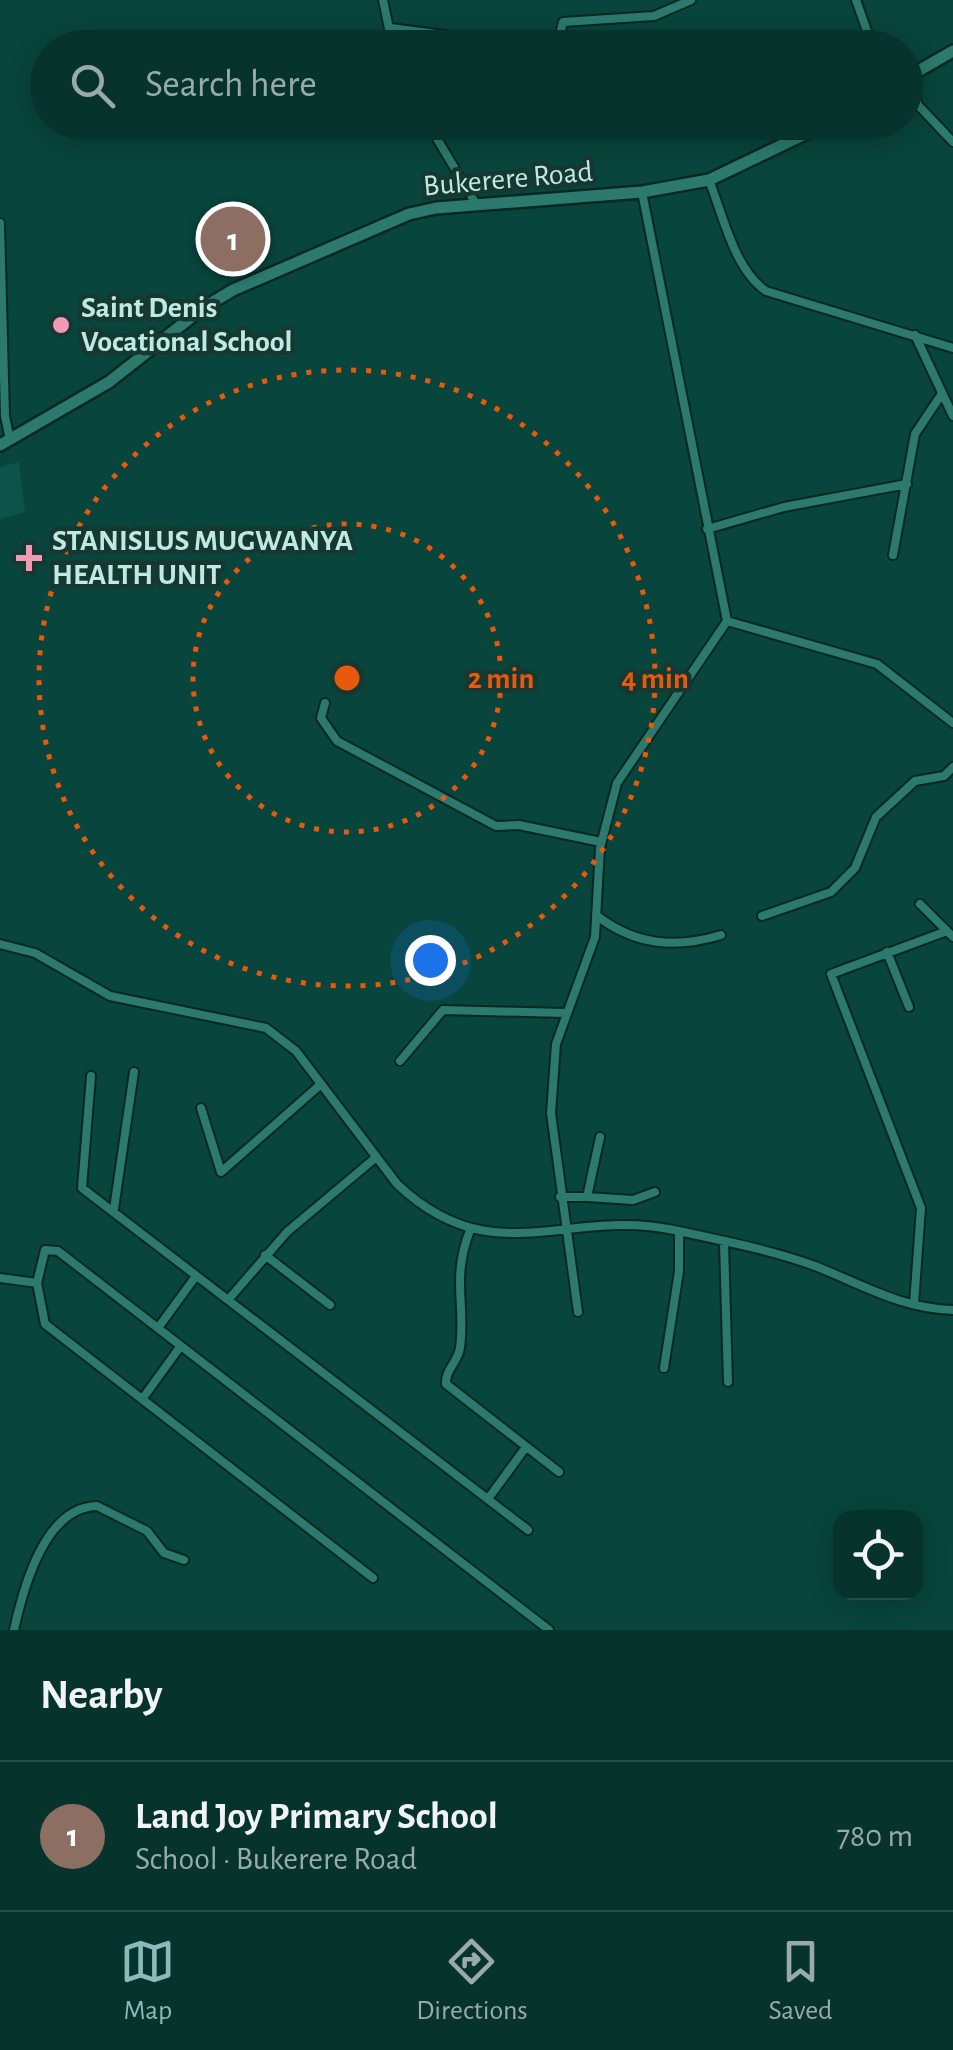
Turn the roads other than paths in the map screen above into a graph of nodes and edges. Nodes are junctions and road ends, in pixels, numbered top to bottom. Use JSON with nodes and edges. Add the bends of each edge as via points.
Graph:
{"nodes":[{"id":1,"x":383,"y":0,"type":"edge"},
{"id":2,"x":691,"y":0,"type":"edge"},
{"id":3,"x":856,"y":0,"type":"edge"},
{"id":4,"x":391,"y":28,"type":"joint"},
{"id":5,"x":406,"y":30,"type":"edge"},
{"id":6,"x":561,"y":30,"type":"edge"},
{"id":7,"x":867,"y":30,"type":"edge"},
{"id":8,"x":953,"y":51,"type":"edge"},
{"id":9,"x":923,"y":68,"type":"edge"},
{"id":10,"x":923,"y":110,"type":"edge"},
{"id":11,"x":438,"y":140,"type":"edge"},
{"id":12,"x":792,"y":140,"type":"edge"},
{"id":13,"x":953,"y":142,"type":"edge"},
{"id":14,"x":709,"y":180,"type":"junction"},
{"id":15,"x":642,"y":192,"type":"junction"},
{"id":16,"x":476,"y":204,"type":"junction"},
{"id":17,"x":0,"y":222,"type":"edge"},
{"id":18,"x":2,"y":323,"type":"edge"},
{"id":19,"x":915,"y":335,"type":"junction"},
{"id":20,"x":953,"y":348,"type":"edge"},
{"id":21,"x":941,"y":395,"type":"junction"},
{"id":22,"x":2,"y":415,"type":"edge"},
{"id":23,"x":953,"y":416,"type":"edge"},
{"id":24,"x":5,"y":443,"type":"edge"},
{"id":25,"x":908,"y":484,"type":"junction"},
{"id":26,"x":707,"y":529,"type":"junction"},
{"id":27,"x":893,"y":555,"type":"dead end"},
{"id":28,"x":728,"y":622,"type":"junction"},
{"id":29,"x":325,"y":704,"type":"dead end"},
{"id":30,"x":953,"y":723,"type":"edge"},
{"id":31,"x":953,"y":767,"type":"edge"},
{"id":32,"x":601,"y":842,"type":"junction"},
{"id":33,"x":920,"y":904,"type":"dead end"},
{"id":34,"x":596,"y":915,"type":"junction"},
{"id":35,"x":762,"y":916,"type":"dead end"},
{"id":36,"x":950,"y":934,"type":"edge"},
{"id":37,"x":720,"y":935,"type":"dead end"},
{"id":38,"x":0,"y":944,"type":"edge"},
{"id":39,"x":887,"y":952,"type":"junction"},
{"id":40,"x":909,"y":1007,"type":"dead end"},
{"id":41,"x":565,"y":1013,"type":"junction"},
{"id":42,"x":400,"y":1060,"type":"dead end"},
{"id":43,"x":134,"y":1072,"type":"dead end"},
{"id":44,"x":91,"y":1076,"type":"dead end"},
{"id":45,"x":320,"y":1085,"type":"junction"},
{"id":46,"x":202,"y":1108,"type":"dead end"},
{"id":47,"x":600,"y":1137,"type":"dead end"},
{"id":48,"x":374,"y":1159,"type":"junction"},
{"id":49,"x":655,"y":1192,"type":"dead end"},
{"id":50,"x":560,"y":1197,"type":"junction"},
{"id":51,"x":587,"y":1197,"type":"junction"},
{"id":52,"x":114,"y":1210,"type":"junction"},
{"id":53,"x":470,"y":1230,"type":"junction"},
{"id":54,"x":565,"y":1230,"type":"junction"},
{"id":55,"x":678,"y":1231,"type":"junction"},
{"id":56,"x":724,"y":1242,"type":"junction"},
{"id":57,"x":265,"y":1255,"type":"junction"},
{"id":58,"x":196,"y":1276,"type":"junction"},
{"id":59,"x":0,"y":1278,"type":"edge"},
{"id":60,"x":36,"y":1283,"type":"junction"},
{"id":61,"x":228,"y":1300,"type":"junction"},
{"id":62,"x":914,"y":1304,"type":"junction"},
{"id":63,"x":330,"y":1305,"type":"dead end"},
{"id":64,"x":953,"y":1310,"type":"edge"},
{"id":65,"x":578,"y":1312,"type":"dead end"},
{"id":66,"x":158,"y":1328,"type":"junction"},
{"id":67,"x":180,"y":1347,"type":"junction"},
{"id":68,"x":664,"y":1368,"type":"dead end"},
{"id":69,"x":728,"y":1382,"type":"dead end"},
{"id":70,"x":143,"y":1398,"type":"junction"},
{"id":71,"x":526,"y":1447,"type":"junction"},
{"id":72,"x":560,"y":1472,"type":"dead end"},
{"id":73,"x":488,"y":1500,"type":"junction"},
{"id":74,"x":528,"y":1530,"type":"dead end"},
{"id":75,"x":184,"y":1560,"type":"dead end"},
{"id":76,"x":372,"y":1578,"type":"dead end"},
{"id":77,"x":14,"y":1630,"type":"edge"},
{"id":78,"x":549,"y":1630,"type":"edge"}],
"edges":[{"from":1,"to":4,"type":"street"},
{"from":2,"to":6,"type":"street","via":[[654,16],[563,22]]},
{"from":3,"to":7,"type":"street"},
{"from":4,"to":5,"type":"street"},
{"from":8,"to":9,"type":"street"},
{"from":10,"to":13,"type":"street"},
{"from":11,"to":16,"type":"street"},
{"from":12,"to":14,"type":"street","name":"Bukerere Road"},
{"from":14,"to":15,"type":"street","name":"Bukerere Road"},
{"from":14,"to":19,"type":"street","via":[[753,282],[782,298]]},
{"from":15,"to":16,"type":"street","name":"Bukerere Road"},
{"from":15,"to":26,"type":"street"},
{"from":16,"to":24,"type":"street","name":"Bukerere Road","via":[[409,214],[233,290],[108,382]]},
{"from":17,"to":18,"type":"street"},
{"from":18,"to":22,"type":"street"},
{"from":19,"to":20,"type":"street"},
{"from":19,"to":21,"type":"street"},
{"from":21,"to":23,"type":"street"},
{"from":21,"to":25,"type":"street","via":[[915,434]]},
{"from":22,"to":24,"type":"street"},
{"from":25,"to":26,"type":"street"},
{"from":25,"to":27,"type":"street"},
{"from":26,"to":28,"type":"street"},
{"from":28,"to":30,"type":"street","via":[[878,664]]},
{"from":28,"to":32,"type":"street","via":[[622,771]]},
{"from":29,"to":32,"type":"street","via":[[321,718],[338,741],[496,826]]},
{"from":31,"to":35,"type":"street","via":[[944,776],[915,782],[876,817],[855,868],[831,892]]},
{"from":32,"to":34,"type":"street"},
{"from":33,"to":36,"type":"street"},
{"from":34,"to":37,"type":"street","via":[[623,933],[662,944]]},
{"from":34,"to":41,"type":"street","via":[[595,937]]},
{"from":36,"to":39,"type":"street"},
{"from":38,"to":45,"type":"street","via":[[35,954],[96,991],[266,1028],[296,1051]]},
{"from":39,"to":40,"type":"street"},
{"from":39,"to":62,"type":"street","via":[[838,969],[830,980],[920,1208]]},
{"from":41,"to":42,"type":"street","via":[[443,1010]]},
{"from":41,"to":50,"type":"street","via":[[553,1062],[551,1113]]},
{"from":43,"to":52,"type":"street"},
{"from":44,"to":52,"type":"street","via":[[82,1188]]},
{"from":45,"to":46,"type":"street","via":[[221,1172]]},
{"from":45,"to":48,"type":"street"},
{"from":47,"to":51,"type":"street"},
{"from":48,"to":53,"type":"street","via":[[417,1204]]},
{"from":48,"to":57,"type":"street"},
{"from":49,"to":51,"type":"street","via":[[633,1200]]},
{"from":50,"to":51,"type":"street"},
{"from":50,"to":54,"type":"street"},
{"from":52,"to":58,"type":"street"},
{"from":53,"to":54,"type":"street"},
{"from":53,"to":71,"type":"street","via":[[458,1268],[459,1354],[446,1384]]},
{"from":54,"to":55,"type":"street"},
{"from":54,"to":65,"type":"street"},
{"from":55,"to":56,"type":"street"},
{"from":55,"to":68,"type":"street","via":[[680,1271]]},
{"from":56,"to":62,"type":"street","via":[[814,1266]]},
{"from":56,"to":69,"type":"street"},
{"from":57,"to":61,"type":"street"},
{"from":57,"to":63,"type":"street"},
{"from":58,"to":61,"type":"street"},
{"from":58,"to":66,"type":"street"},
{"from":59,"to":60,"type":"street"},
{"from":60,"to":66,"type":"street","via":[[42,1255],[58,1251]]},
{"from":60,"to":70,"type":"street","via":[[45,1324]]},
{"from":61,"to":73,"type":"street"},
{"from":62,"to":64,"type":"street"},
{"from":66,"to":67,"type":"street"},
{"from":67,"to":70,"type":"street"},
{"from":67,"to":78,"type":"street"},
{"from":70,"to":76,"type":"street"},
{"from":71,"to":72,"type":"street"},
{"from":71,"to":73,"type":"street"},
{"from":73,"to":74,"type":"street"},
{"from":75,"to":77,"type":"street","via":[[164,1553],[147,1531],[97,1506],[73,1512],[39,1553]]}]}
